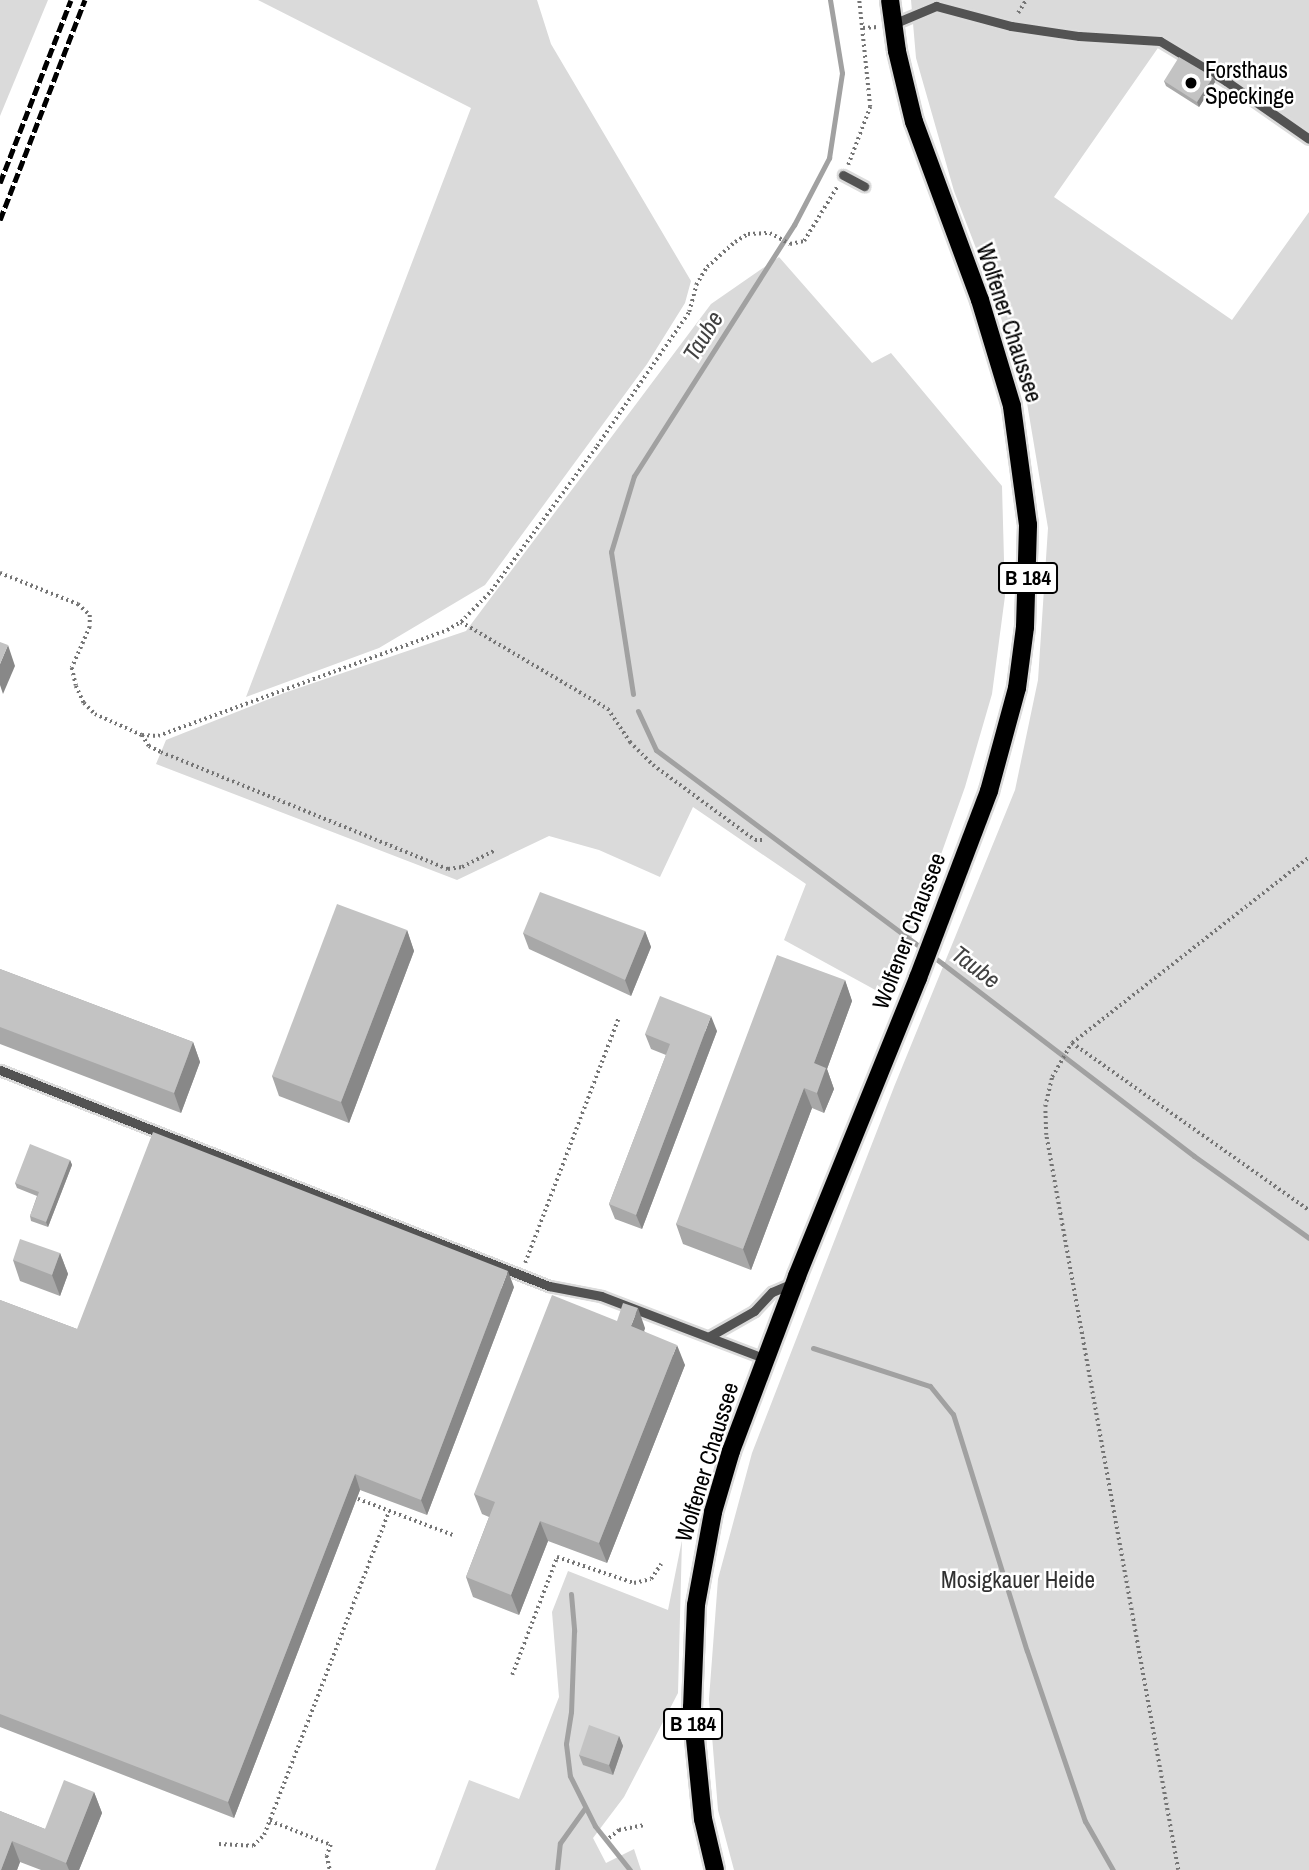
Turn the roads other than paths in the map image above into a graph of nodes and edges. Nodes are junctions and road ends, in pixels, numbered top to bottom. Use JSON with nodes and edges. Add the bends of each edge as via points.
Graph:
{"nodes":[{"id":1,"x":890,"y":0,"type":"edge"},
{"id":2,"x":892,"y":24,"type":"junction"},
{"id":3,"x":1309,"y":139,"type":"edge"},
{"id":4,"x":844,"y":175,"type":"road end"},
{"id":5,"x":864,"y":186,"type":"dead end"},
{"id":6,"x":0,"y":1070,"type":"edge"},
{"id":7,"x":795,"y":1282,"type":"junction"},
{"id":8,"x":710,"y":1336,"type":"junction"},
{"id":9,"x":766,"y":1359,"type":"junction"},
{"id":10,"x":715,"y":1870,"type":"edge"}],
"edges":[{"from":1,"to":2,"type":"main road","name":"Wolfener Chaussee","number":"B 184"},
{"from":2,"to":3,"type":"lane","via":[[936,6],[1011,26],[1160,41],[1226,80]]},
{"from":2,"to":7,"type":"main road","name":"Wolfener Chaussee","number":"B 184","via":[[907,99],[1003,370],[1018,437],[1028,525],[1025,627],[1017,688],[989,791]]},
{"from":4,"to":5,"type":"lane"},
{"from":6,"to":8,"type":"lane","via":[[549,1286],[601,1296]]},
{"from":7,"to":8,"type":"lane","via":[[772,1292],[754,1311]]},
{"from":7,"to":9,"type":"main road","name":"Wolfener Chaussee","number":"B 184"},
{"from":8,"to":9,"type":"lane"},
{"from":9,"to":10,"type":"main road","name":"Wolfener Chaussee","number":"B 184","via":[[723,1477],[696,1605],[694,1735],[702,1819]]}]}
